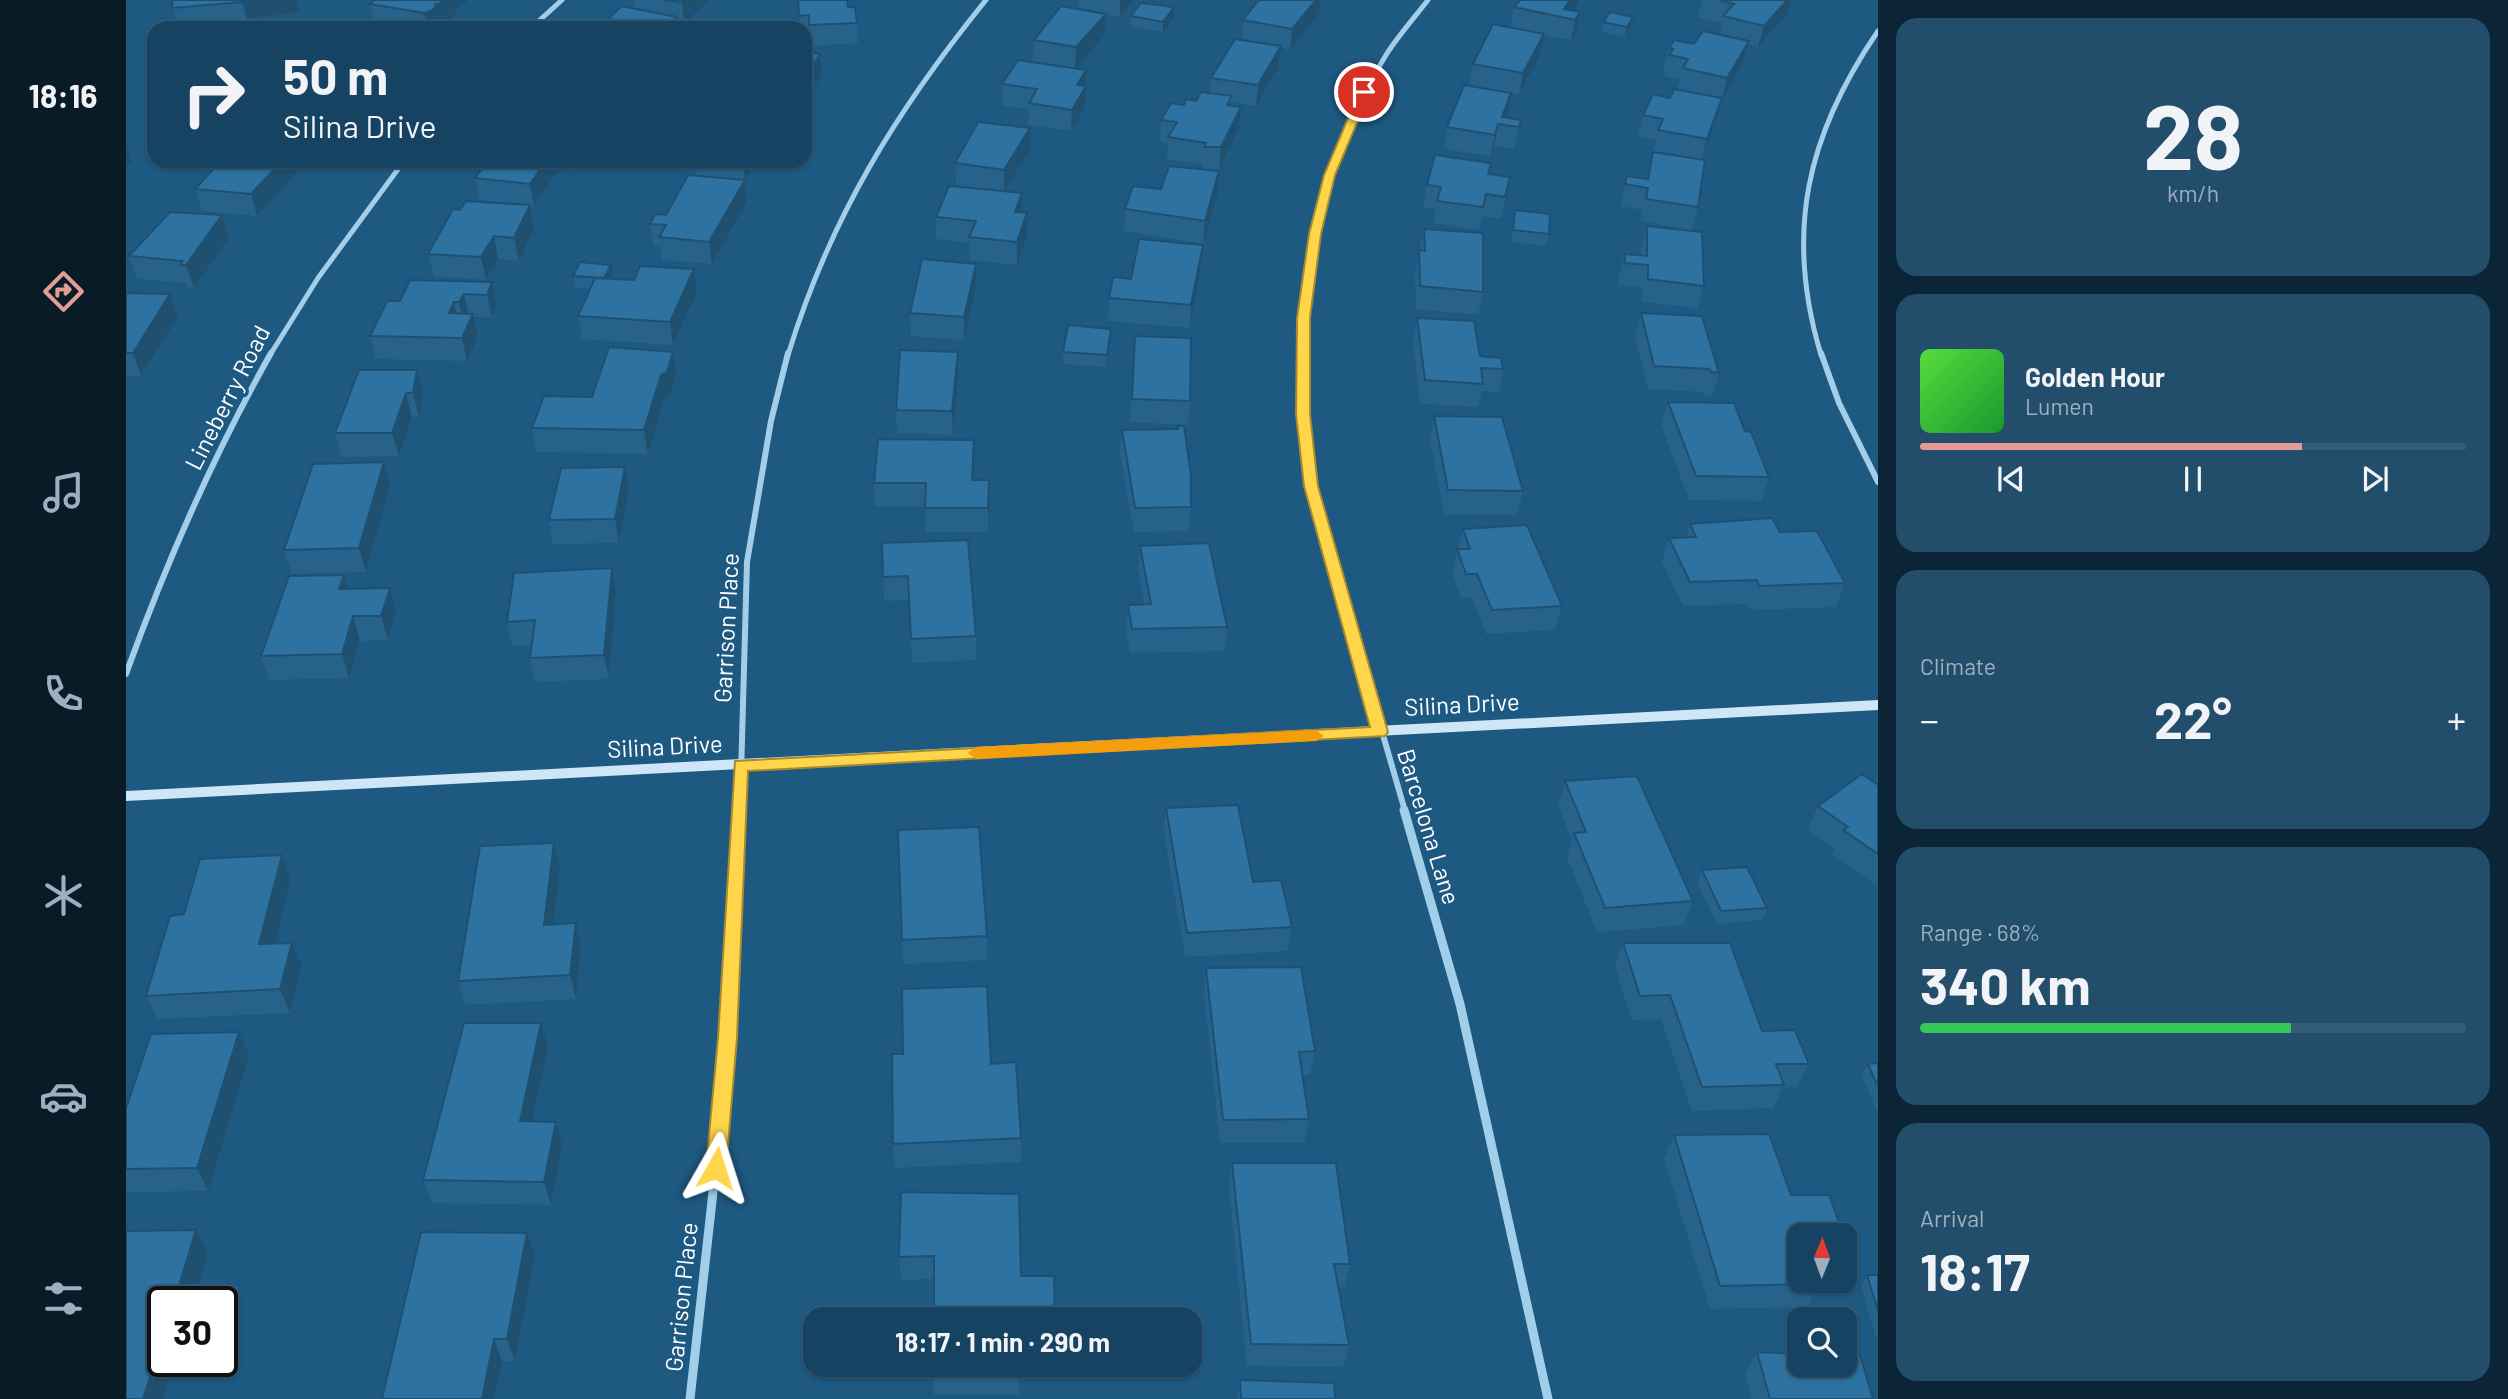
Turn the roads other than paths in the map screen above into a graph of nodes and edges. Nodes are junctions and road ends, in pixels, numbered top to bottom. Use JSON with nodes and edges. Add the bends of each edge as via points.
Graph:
{"nodes":[{"id":1,"x":562,"y":0,"type":"edge"},
{"id":2,"x":986,"y":0,"type":"edge"},
{"id":3,"x":1428,"y":0,"type":"edge"},
{"id":4,"x":539,"y":21,"type":"edge"},
{"id":5,"x":1878,"y":31,"type":"edge"},
{"id":6,"x":399,"y":168,"type":"edge"},
{"id":7,"x":1878,"y":482,"type":"edge"},
{"id":8,"x":126,"y":674,"type":"edge"},
{"id":9,"x":1878,"y":705,"type":"edge"},
{"id":10,"x":1380,"y":732,"type":"junction"},
{"id":11,"x":740,"y":766,"type":"junction"},
{"id":12,"x":126,"y":796,"type":"edge"},
{"id":13,"x":690,"y":1399,"type":"edge"},
{"id":14,"x":1548,"y":1399,"type":"edge"}],
"edges":[{"from":1,"to":4,"type":"street"},
{"from":2,"to":11,"type":"street","name":"Garrison Place","via":[[890,123],[854,185],[817,267],[786,360],[764,456],[746,569]]},
{"from":3,"to":10,"type":"street","name":"Barcelona Lane","via":[[1383,60],[1355,108],[1329,175],[1303,318],[1303,414],[1311,486]]},
{"from":5,"to":7,"type":"street","via":[[1846,75],[1822,125],[1807,181],[1802,240],[1809,304],[1827,375]]},
{"from":6,"to":8,"type":"street","name":"Lineberry Road","via":[[323,268],[265,362],[157,584]]},
{"from":9,"to":10,"type":"street","name":"Silina Drive"},
{"from":10,"to":11,"type":"street","name":"Silina Drive"},
{"from":10,"to":14,"type":"street","name":"Barcelona Lane","via":[[1460,1004]]},
{"from":11,"to":12,"type":"street","name":"Silina Drive"},
{"from":11,"to":13,"type":"street","name":"Garrison Place","via":[[724,1091]]}]}
